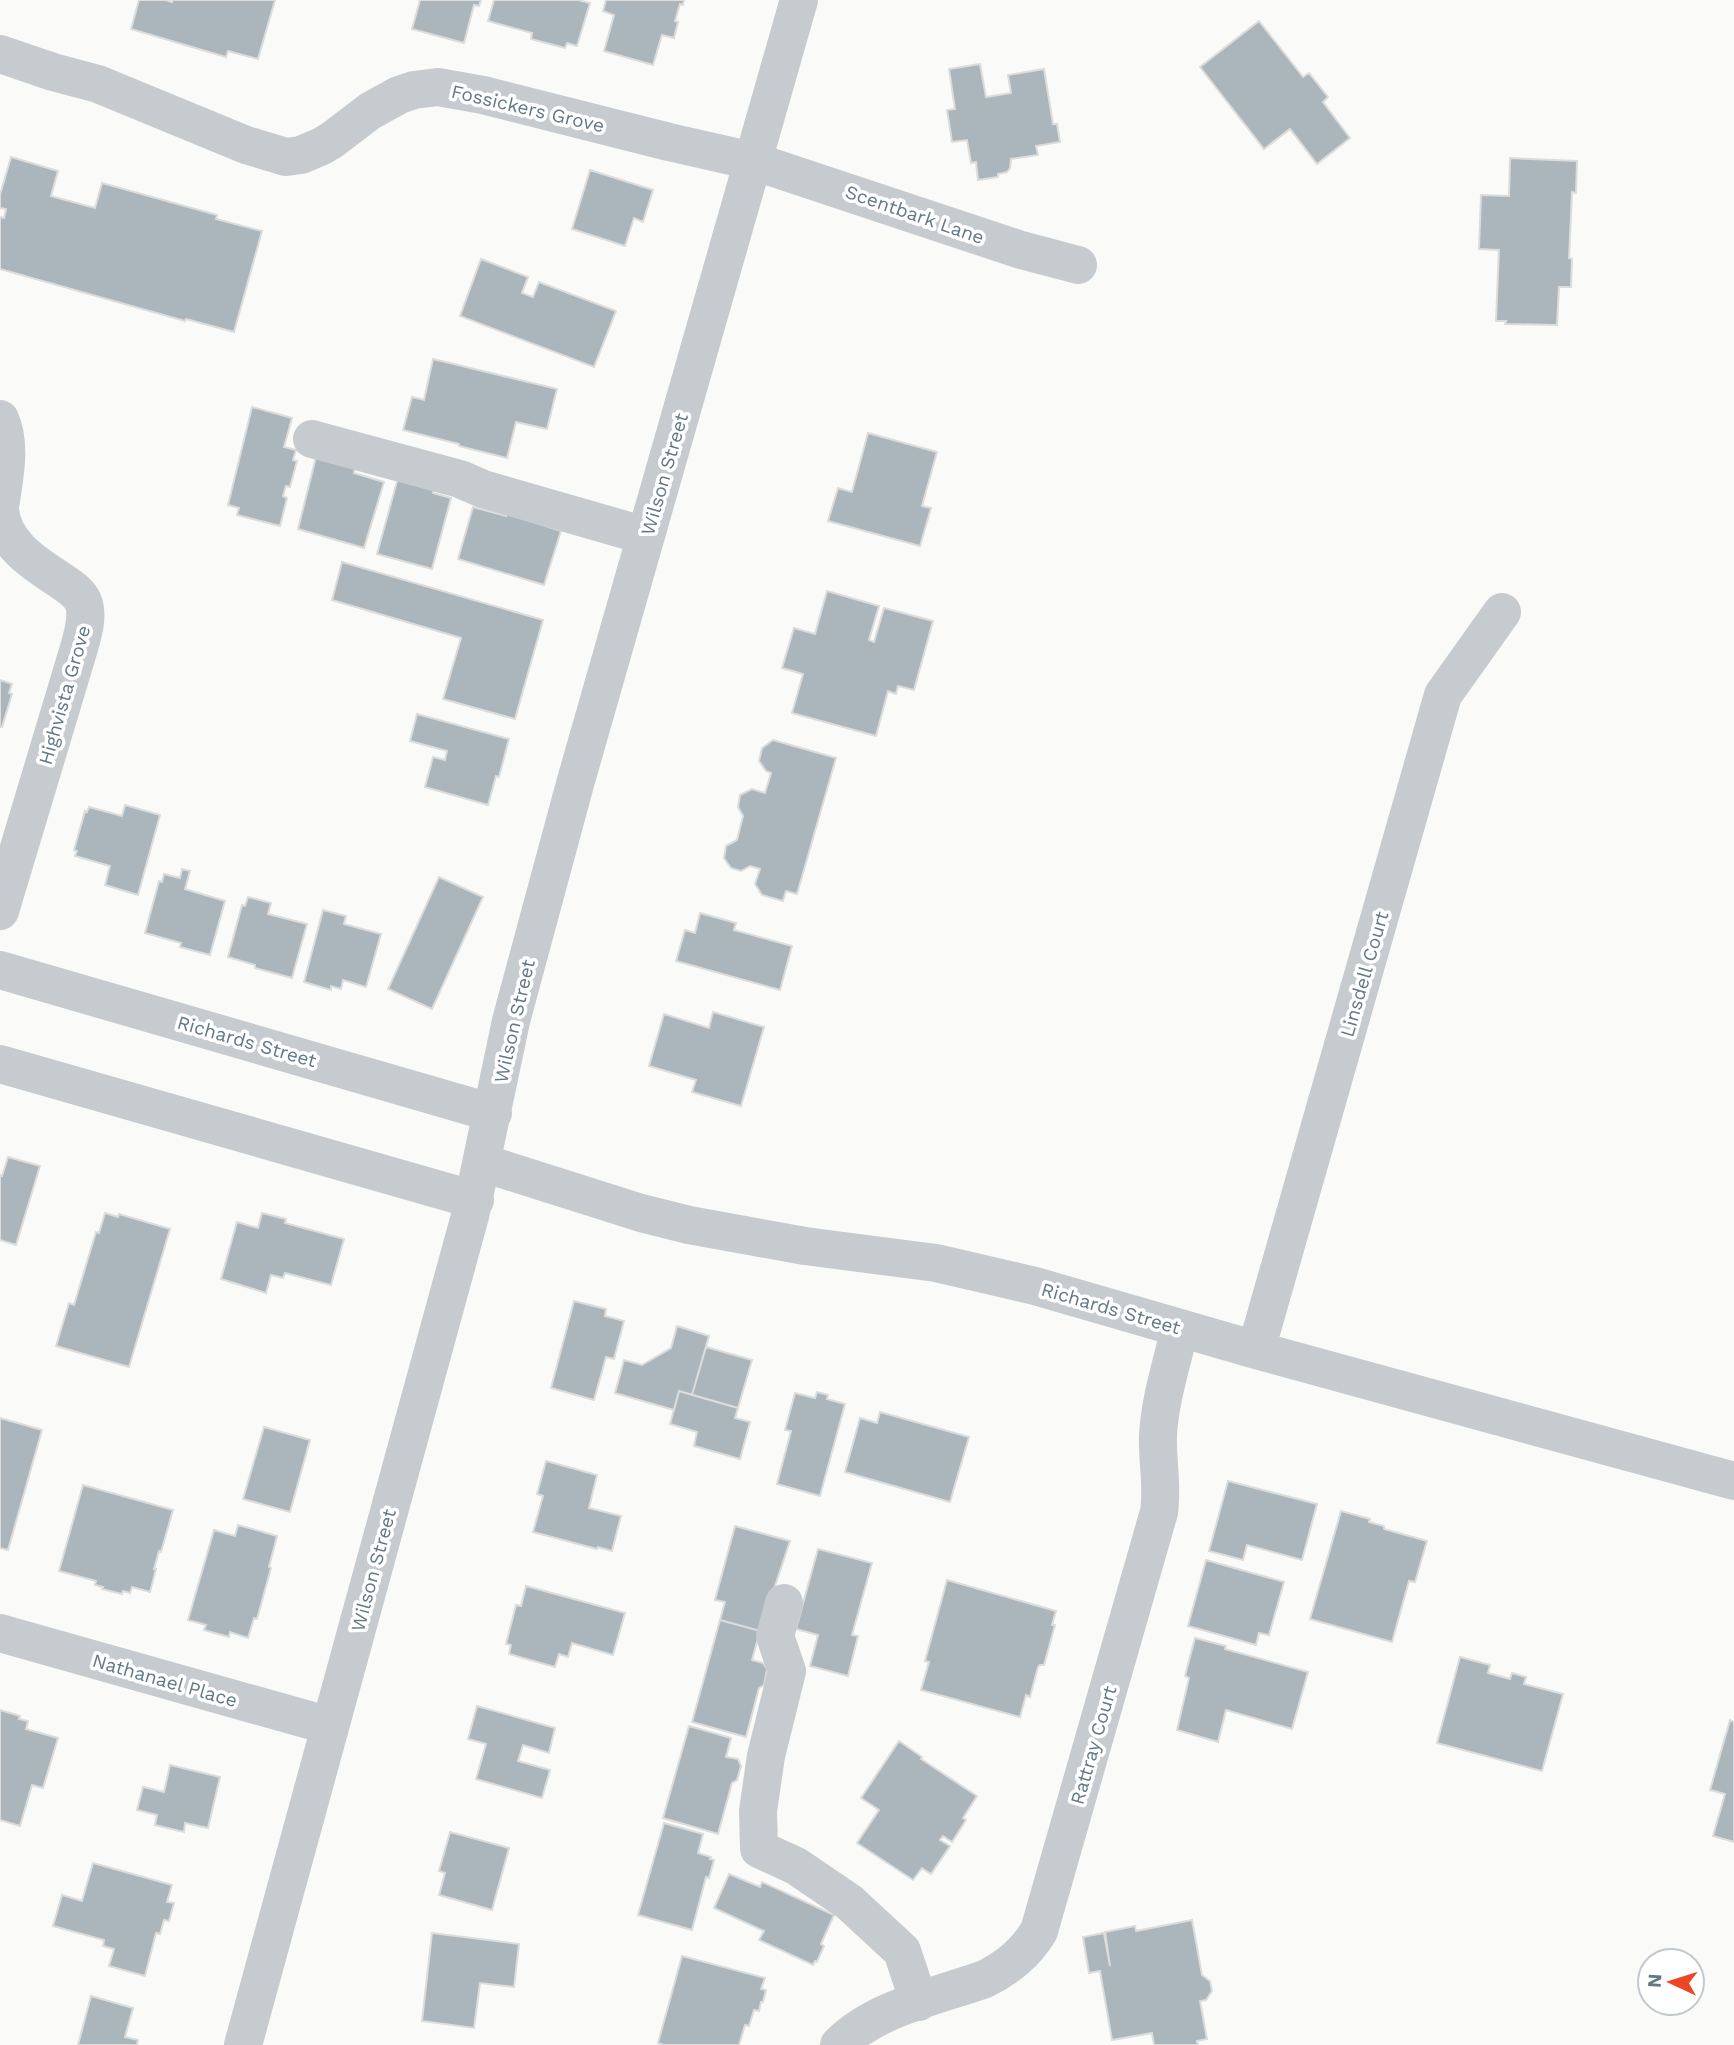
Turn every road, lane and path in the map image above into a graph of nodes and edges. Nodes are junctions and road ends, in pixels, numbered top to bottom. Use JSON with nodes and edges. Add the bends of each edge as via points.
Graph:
{"nodes":[{"id":1,"x":799,"y":0,"type":"edge"},
{"id":2,"x":0,"y":54,"type":"edge"},
{"id":3,"x":753,"y":161,"type":"junction"},
{"id":4,"x":1078,"y":265,"type":"dead end"},
{"id":5,"x":0,"y":419,"type":"edge"},
{"id":6,"x":312,"y":439,"type":"dead end"},
{"id":7,"x":0,"y":508,"type":"edge"},
{"id":8,"x":646,"y":536,"type":"junction"},
{"id":9,"x":1502,"y":612,"type":"dead end"},
{"id":10,"x":0,"y":911,"type":"edge"},
{"id":11,"x":0,"y":970,"type":"edge"},
{"id":12,"x":0,"y":1063,"type":"edge"},
{"id":13,"x":493,"y":1113,"type":"junction"},
{"id":14,"x":483,"y":1163,"type":"junction"},
{"id":15,"x":475,"y":1200,"type":"junction"},
{"id":16,"x":1180,"y":1328,"type":"junction"},
{"id":17,"x":1256,"y":1350,"type":"junction"},
{"id":18,"x":1731,"y":1469,"type":"edge"},
{"id":19,"x":784,"y":1603,"type":"dead end"},
{"id":20,"x":0,"y":1633,"type":"edge"},
{"id":21,"x":330,"y":1726,"type":"junction"},
{"id":22,"x":919,"y":2002,"type":"junction"},
{"id":23,"x":243,"y":2045,"type":"edge"},
{"id":24,"x":839,"y":2045,"type":"edge"}],
"edges":[{"from":1,"to":3,"type":"street","name":"Wilson Street"},
{"from":2,"to":3,"type":"street","name":"Fossickers Grove","via":[[98,84],[286,157],[322,146],[399,95],[438,87]]},
{"from":3,"to":4,"type":"street","name":"Scentbark Lane"},
{"from":3,"to":8,"type":"street","name":"Wilson Street"},
{"from":5,"to":7,"type":"street","name":"Highvista Grove","via":[[6,451]]},
{"from":6,"to":8,"type":"street"},
{"from":7,"to":10,"type":"street","name":"Highvista Grove","via":[[3,525],[18,547],[76,593],[86,614]]},
{"from":8,"to":13,"type":"street","name":"Wilson Street","via":[[511,1021]]},
{"from":9,"to":17,"type":"street","name":"Linsdell Court","via":[[1443,695]]},
{"from":11,"to":13,"type":"street","name":"Richards Street"},
{"from":12,"to":15,"type":"street"},
{"from":13,"to":14,"type":"street","name":"Wilson Street"},
{"from":14,"to":15,"type":"street","name":"Wilson Street"},
{"from":14,"to":16,"type":"street","name":"Richards Street","via":[[689,1225],[964,1268]]},
{"from":15,"to":21,"type":"street","name":"Wilson Street"},
{"from":16,"to":17,"type":"street","name":"Richards Street"},
{"from":16,"to":22,"type":"street","name":"Rattray Court","via":[[1159,1429],[1159,1512],[1039,1931],[1025,1952],[997,1973]]},
{"from":17,"to":18,"type":"street","name":"Richards Street"},
{"from":19,"to":22,"type":"street","via":[[775,1636],[787,1671],[764,1770],[759,1849],[796,1866],[849,1902],[902,1951]]},
{"from":20,"to":21,"type":"street","name":"Nathanael Place"},
{"from":21,"to":23,"type":"street","name":"Wilson Street"},
{"from":22,"to":24,"type":"street","name":"Rattray Court","via":[[872,2018]]}]}
